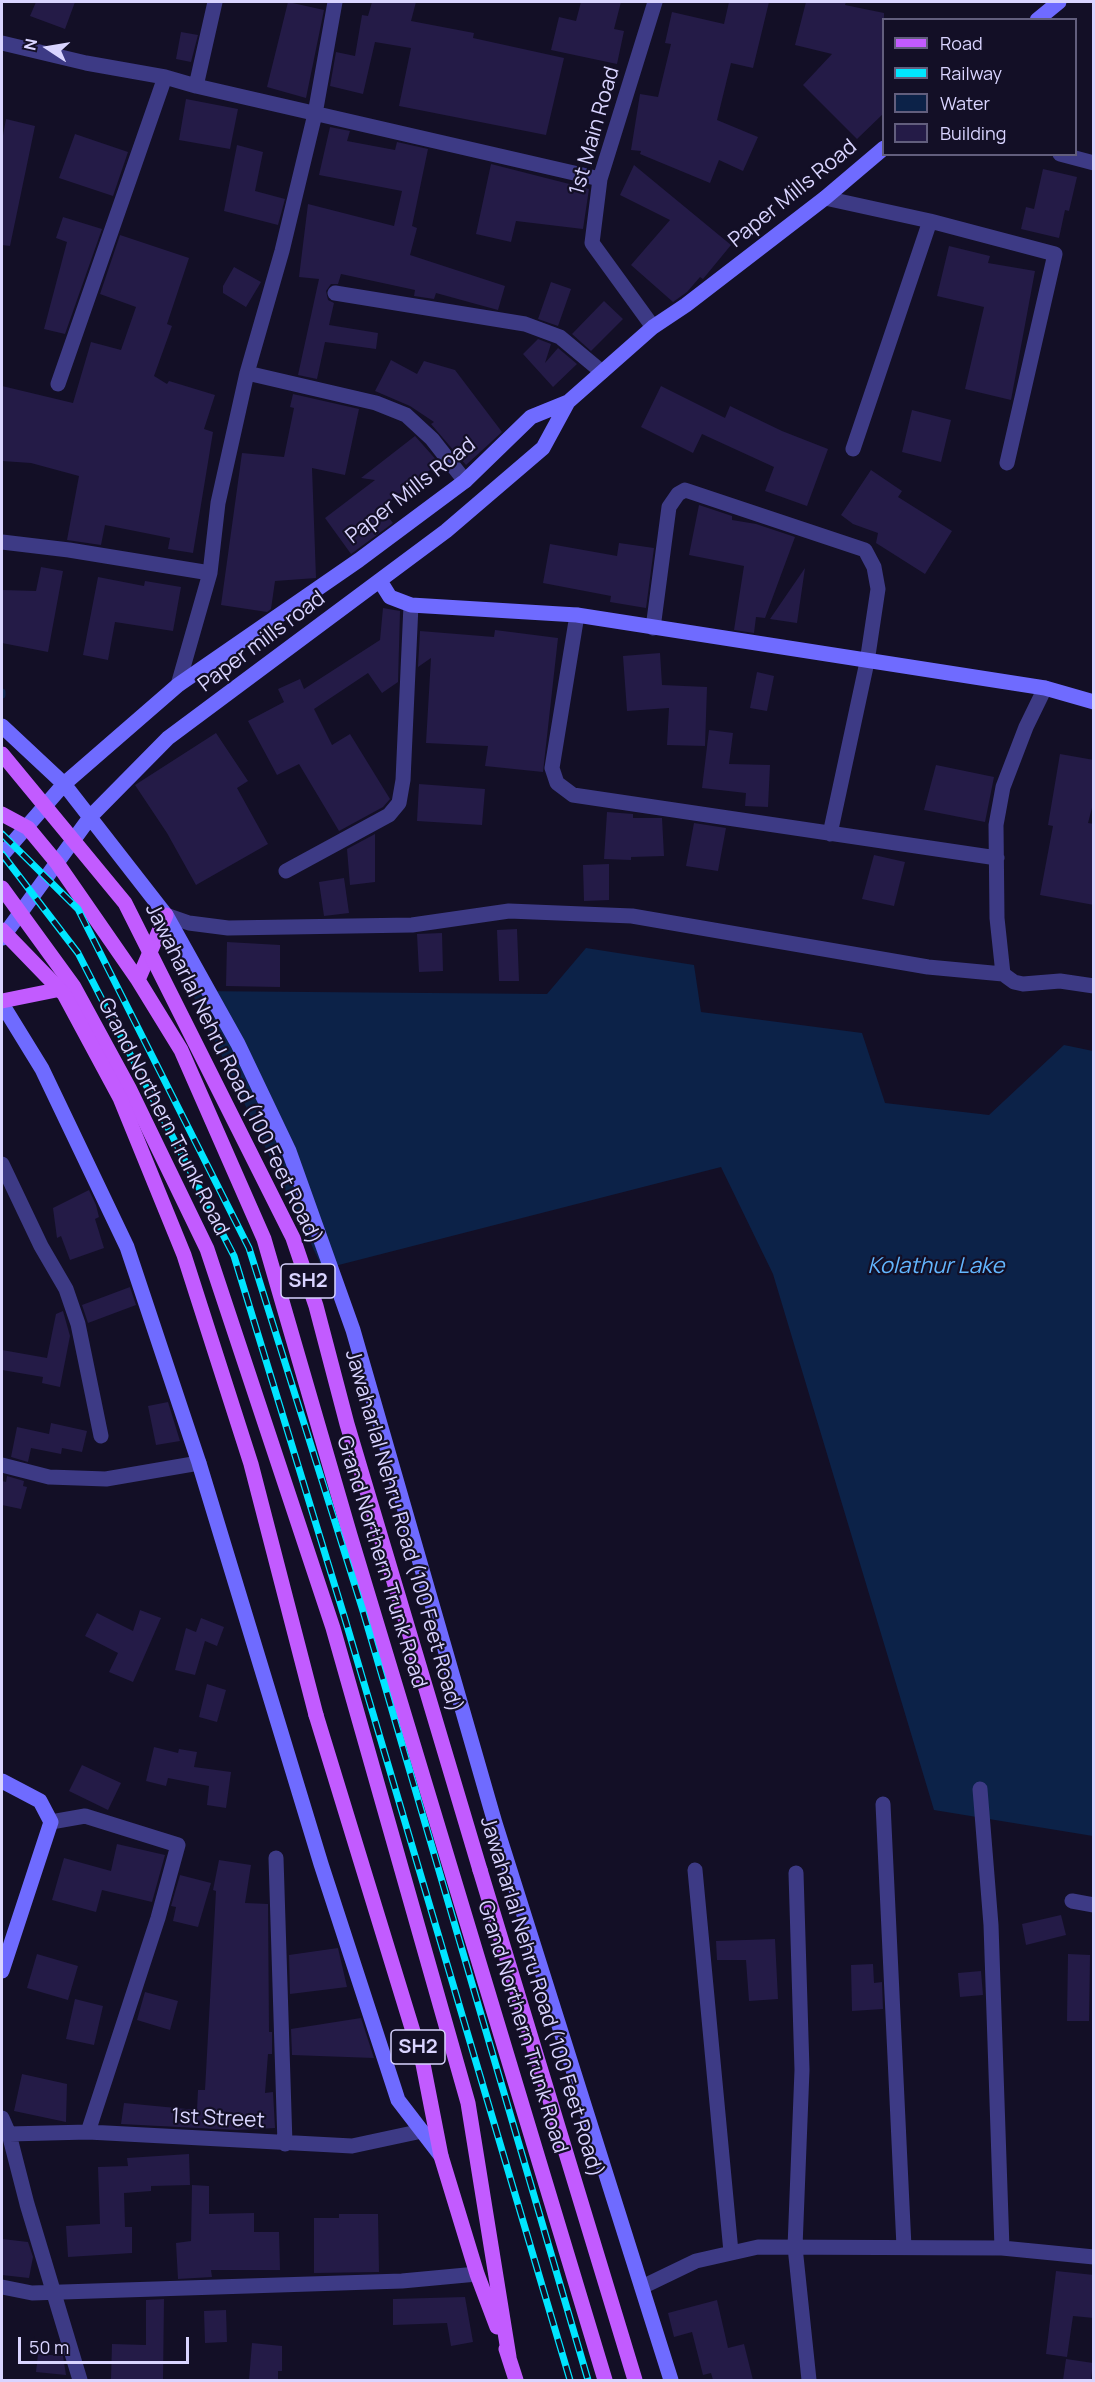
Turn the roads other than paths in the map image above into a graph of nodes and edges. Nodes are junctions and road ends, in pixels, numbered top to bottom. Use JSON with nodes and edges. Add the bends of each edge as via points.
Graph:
{"nodes":[{"id":1,"x":215,"y":2,"type":"edge"},
{"id":2,"x":335,"y":2,"type":"edge"},
{"id":3,"x":655,"y":2,"type":"edge"},
{"id":4,"x":1059,"y":2,"type":"edge"},
{"id":5,"x":1039,"y":18,"type":"edge"},
{"id":6,"x":2,"y":43,"type":"edge"},
{"id":7,"x":165,"y":76,"type":"junction"},
{"id":8,"x":196,"y":86,"type":"junction"},
{"id":9,"x":315,"y":114,"type":"junction"},
{"id":10,"x":882,"y":150,"type":"edge"},
{"id":11,"x":1068,"y":156,"type":"edge"},
{"id":12,"x":1094,"y":163,"type":"edge"},
{"id":13,"x":600,"y":179,"type":"junction"},
{"id":14,"x":825,"y":198,"type":"junction"},
{"id":15,"x":930,"y":221,"type":"junction"},
{"id":16,"x":335,"y":293,"type":"dead end"},
{"id":17,"x":653,"y":327,"type":"junction"},
{"id":18,"x":602,"y":372,"type":"junction"},
{"id":19,"x":247,"y":373,"type":"junction"},
{"id":20,"x":58,"y":384,"type":"dead end"},
{"id":21,"x":568,"y":402,"type":"junction"},
{"id":22,"x":853,"y":449,"type":"dead end"},
{"id":23,"x":1007,"y":463,"type":"dead end"},
{"id":24,"x":465,"y":481,"type":"junction"},
{"id":25,"x":2,"y":542,"type":"edge"},
{"id":26,"x":210,"y":573,"type":"junction"},
{"id":27,"x":380,"y":581,"type":"junction"},
{"id":28,"x":411,"y":605,"type":"junction"},
{"id":29,"x":577,"y":615,"type":"junction"},
{"id":30,"x":653,"y":628,"type":"junction"},
{"id":31,"x":867,"y":662,"type":"junction"},
{"id":32,"x":178,"y":685,"type":"junction"},
{"id":33,"x":1045,"y":688,"type":"junction"},
{"id":34,"x":1094,"y":702,"type":"edge"},
{"id":35,"x":2,"y":726,"type":"edge"},
{"id":36,"x":2,"y":754,"type":"edge"},
{"id":37,"x":64,"y":784,"type":"junction"},
{"id":38,"x":2,"y":814,"type":"edge"},
{"id":39,"x":91,"y":816,"type":"junction"},
{"id":40,"x":28,"y":828,"type":"junction"},
{"id":41,"x":830,"y":834,"type":"junction"},
{"id":42,"x":2,"y":855,"type":"edge"},
{"id":43,"x":997,"y":858,"type":"junction"},
{"id":44,"x":57,"y":863,"type":"junction"},
{"id":45,"x":286,"y":871,"type":"dead end"},
{"id":46,"x":2,"y":888,"type":"edge"},
{"id":47,"x":20,"y":910,"type":"junction"},
{"id":48,"x":166,"y":915,"type":"junction"},
{"id":49,"x":2,"y":930,"type":"edge"},
{"id":50,"x":2,"y":938,"type":"edge"},
{"id":51,"x":1003,"y":974,"type":"junction"},
{"id":52,"x":138,"y":980,"type":"junction"},
{"id":53,"x":1094,"y":986,"type":"edge"},
{"id":54,"x":74,"y":987,"type":"junction"},
{"id":55,"x":2,"y":1002,"type":"edge"},
{"id":56,"x":2,"y":1164,"type":"edge"},
{"id":57,"x":101,"y":1436,"type":"dead end"},
{"id":58,"x":200,"y":1463,"type":"junction"},
{"id":59,"x":2,"y":1465,"type":"edge"},
{"id":60,"x":2,"y":1781,"type":"edge"},
{"id":61,"x":980,"y":1789,"type":"dead end"},
{"id":62,"x":883,"y":1804,"type":"dead end"},
{"id":63,"x":51,"y":1822,"type":"junction"},
{"id":64,"x":276,"y":1858,"type":"dead end"},
{"id":65,"x":695,"y":1870,"type":"dead end"},
{"id":66,"x":796,"y":1873,"type":"dead end"},
{"id":67,"x":1072,"y":1901,"type":"dead end"},
{"id":68,"x":1094,"y":1905,"type":"edge"},
{"id":69,"x":2,"y":1971,"type":"edge"},
{"id":70,"x":2,"y":2118,"type":"edge"},
{"id":71,"x":422,"y":2131,"type":"junction"},
{"id":72,"x":88,"y":2132,"type":"junction"},
{"id":73,"x":9,"y":2134,"type":"junction"},
{"id":74,"x":285,"y":2144,"type":"junction"},
{"id":75,"x":441,"y":2156,"type":"junction"},
{"id":76,"x":795,"y":2247,"type":"junction"},
{"id":77,"x":904,"y":2247,"type":"junction"},
{"id":78,"x":1002,"y":2248,"type":"junction"},
{"id":79,"x":731,"y":2252,"type":"junction"},
{"id":80,"x":1094,"y":2257,"type":"edge"},
{"id":81,"x":477,"y":2274,"type":"junction"},
{"id":82,"x":642,"y":2287,"type":"junction"},
{"id":83,"x":2,"y":2288,"type":"edge"},
{"id":84,"x":55,"y":2292,"type":"junction"},
{"id":85,"x":509,"y":2357,"type":"junction"},
{"id":86,"x":80,"y":2380,"type":"edge"},
{"id":87,"x":516,"y":2380,"type":"edge"},
{"id":88,"x":605,"y":2380,"type":"edge"},
{"id":89,"x":635,"y":2380,"type":"edge"},
{"id":90,"x":671,"y":2380,"type":"edge"},
{"id":91,"x":809,"y":2380,"type":"edge"}],
"edges":[{"from":1,"to":8,"type":"street"},
{"from":2,"to":9,"type":"street"},
{"from":3,"to":13,"type":"street","name":"1st Main Road"},
{"from":4,"to":5,"type":"street"},
{"from":6,"to":7,"type":"street"},
{"from":7,"to":8,"type":"street"},
{"from":7,"to":20,"type":"street"},
{"from":8,"to":9,"type":"street"},
{"from":9,"to":13,"type":"street"},
{"from":9,"to":19,"type":"street"},
{"from":10,"to":14,"type":"street","name":"Paper Mills Road"},
{"from":11,"to":12,"type":"street"},
{"from":13,"to":17,"type":"street","name":"1st Main Road","via":[[592,243]]},
{"from":14,"to":15,"type":"street"},
{"from":14,"to":17,"type":"street","name":"Paper Mills Road"},
{"from":15,"to":22,"type":"street"},
{"from":15,"to":23,"type":"street","via":[[1055,254]]},
{"from":16,"to":18,"type":"street","via":[[525,324],[560,337]]},
{"from":17,"to":18,"type":"street","name":"Paper Mills Road"},
{"from":18,"to":21,"type":"street","name":"Paper Mills Road"},
{"from":19,"to":24,"type":"street","via":[[376,403],[406,415],[432,439]]},
{"from":19,"to":26,"type":"street","via":[[218,503]]},
{"from":21,"to":24,"type":"street","name":"Paper Mills Road","via":[[531,417]]},
{"from":21,"to":27,"type":"street","name":"Paper mills road","via":[[543,448]]},
{"from":24,"to":32,"type":"street","name":"Paper Mills Road"},
{"from":25,"to":26,"type":"street"},
{"from":26,"to":32,"type":"street"},
{"from":27,"to":28,"type":"street","via":[[390,597]]},
{"from":27,"to":39,"type":"street","name":"Paper mills road","via":[[168,738]]},
{"from":28,"to":29,"type":"street"},
{"from":28,"to":45,"type":"street","via":[[399,803],[389,814]]},
{"from":29,"to":30,"type":"street"},
{"from":29,"to":41,"type":"street","via":[[552,768],[556,783],[573,795]]},
{"from":30,"to":31,"type":"street"},
{"from":30,"to":31,"type":"street","via":[[669,507],[685,490],[865,550],[874,567],[878,589]]},
{"from":31,"to":33,"type":"street"},
{"from":31,"to":41,"type":"street"},
{"from":32,"to":37,"type":"street","name":"Paper Mills Road"},
{"from":33,"to":34,"type":"street"},
{"from":33,"to":43,"type":"street","via":[[1003,787],[996,825]]},
{"from":35,"to":37,"type":"street"},
{"from":36,"to":89,"type":"main road","name":"Jawaharlal Nehru Road (100 Feet Road)","number":"SH2","bridge":true,"via":[[125,903],[293,1238]]},
{"from":37,"to":39,"type":"street"},
{"from":37,"to":40,"type":"street","name":"Paper Mills Road"},
{"from":38,"to":40,"type":"main road","name":"Grand Northern Trunk Road"},
{"from":39,"to":44,"type":"street","name":"Paper mills road"},
{"from":39,"to":48,"type":"street"},
{"from":40,"to":42,"type":"street","name":"Paper Mills Road"},
{"from":40,"to":44,"type":"main road","name":"Grand Northern Trunk Road"},
{"from":41,"to":43,"type":"street"},
{"from":43,"to":51,"type":"street","via":[[997,918]]},
{"from":44,"to":47,"type":"street","name":"Paper mills road"},
{"from":44,"to":52,"type":"main road","name":"Grand Northern Trunk Road"},
{"from":46,"to":47,"type":"main road","name":"Grand Northern Trunk Road"},
{"from":47,"to":50,"type":"street","name":"Paper mills road"},
{"from":47,"to":54,"type":"main road","name":"Grand Northern Trunk Road"},
{"from":48,"to":51,"type":"street","via":[[189,923],[228,928],[412,925],[509,911],[632,916],[928,967]]},
{"from":48,"to":52,"type":"main road"},
{"from":48,"to":82,"type":"street","via":[[238,1044],[290,1151],[334,1273],[495,1823]]},
{"from":49,"to":75,"type":"main road","number":"SH2","bridge":true,"via":[[64,994],[120,1098],[176,1234],[251,1464],[316,1715],[423,2064]]},
{"from":51,"to":53,"type":"street","via":[[1023,984],[1060,981]]},
{"from":52,"to":88,"type":"main road","name":"Grand Northern Trunk Road","via":[[181,1050],[264,1239]]},
{"from":54,"to":55,"type":"main road"},
{"from":54,"to":85,"type":"main road","name":"Grand Northern Trunk Road","via":[[207,1249],[333,1628],[468,2103]]},
{"from":55,"to":58,"type":"street","via":[[42,1069],[127,1247]]},
{"from":56,"to":57,"type":"street","via":[[66,1289],[78,1324]]},
{"from":58,"to":59,"type":"street","via":[[105,1479],[49,1477]]},
{"from":58,"to":71,"type":"street","via":[[321,1864],[394,2089]]},
{"from":60,"to":63,"type":"street","via":[[40,1801]]},
{"from":61,"to":78,"type":"street","via":[[991,1925]]},
{"from":62,"to":77,"type":"street"},
{"from":63,"to":69,"type":"street"},
{"from":63,"to":72,"type":"street","via":[[84,1816],[178,1845]]},
{"from":64,"to":74,"type":"street"},
{"from":65,"to":79,"type":"street"},
{"from":66,"to":76,"type":"street","via":[[802,2070]]},
{"from":67,"to":68,"type":"street"},
{"from":70,"to":73,"type":"street"},
{"from":71,"to":74,"type":"street","name":"1st Street","via":[[352,2146]]},
{"from":71,"to":75,"type":"street"},
{"from":72,"to":73,"type":"street","name":"1st Street"},
{"from":72,"to":74,"type":"street","name":"1st Street"},
{"from":73,"to":84,"type":"street"},
{"from":75,"to":81,"type":"main road","number":"SH2"},
{"from":76,"to":77,"type":"street"},
{"from":76,"to":79,"type":"street"},
{"from":76,"to":91,"type":"street"},
{"from":77,"to":78,"type":"street"},
{"from":78,"to":80,"type":"street"},
{"from":79,"to":82,"type":"street","via":[[696,2261]]},
{"from":81,"to":84,"type":"street","via":[[402,2281]]},
{"from":81,"to":85,"type":"main road","number":"SH2"},
{"from":82,"to":90,"type":"street"},
{"from":83,"to":84,"type":"street"},
{"from":84,"to":86,"type":"street"},
{"from":85,"to":87,"type":"main road","number":"SH2"}]}
